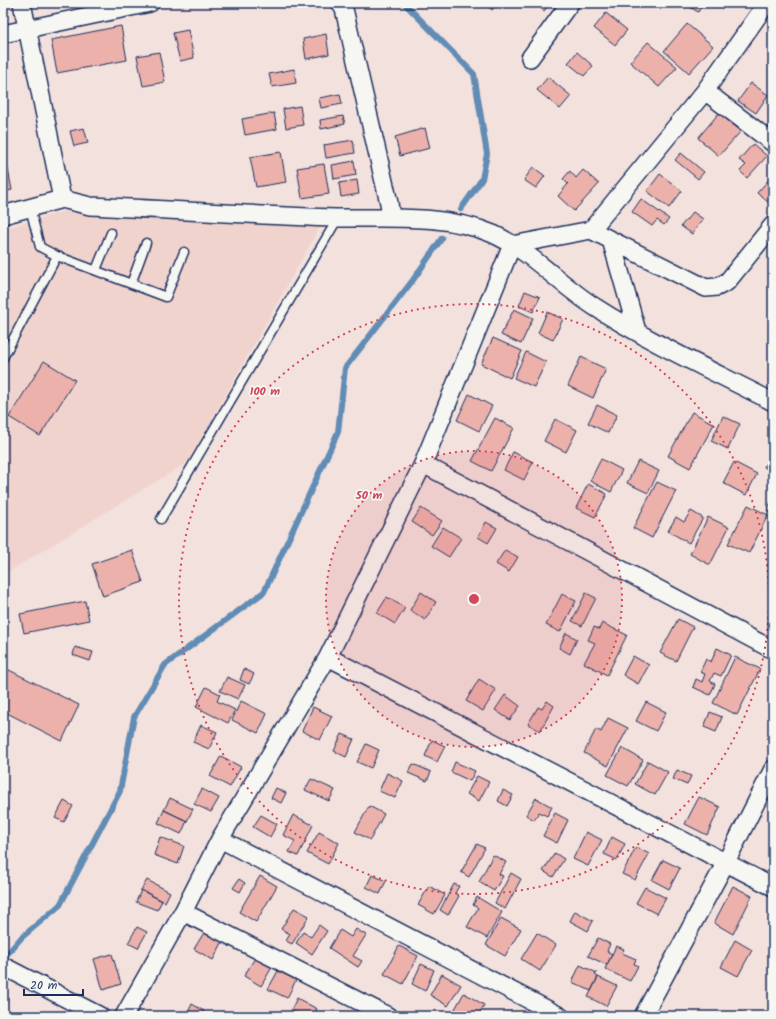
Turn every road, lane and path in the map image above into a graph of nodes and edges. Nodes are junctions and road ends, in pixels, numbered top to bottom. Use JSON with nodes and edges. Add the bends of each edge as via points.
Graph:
{"nodes":[{"id":1,"x":22,"y":3,"type":"edge"},
{"id":2,"x":150,"y":3,"type":"edge"},
{"id":3,"x":340,"y":3,"type":"edge"},
{"id":4,"x":570,"y":3,"type":"edge"},
{"id":5,"x":767,"y":3,"type":"edge"},
{"id":6,"x":26,"y":29,"type":"junction"},
{"id":7,"x":3,"y":34,"type":"edge"},
{"id":8,"x":530,"y":58,"type":"dead end"},
{"id":9,"x":705,"y":90,"type":"junction"},
{"id":10,"x":773,"y":143,"type":"edge"},
{"id":11,"x":62,"y":199,"type":"junction"},
{"id":12,"x":30,"y":208,"type":"junction"},
{"id":13,"x":3,"y":215,"type":"edge"},
{"id":14,"x":390,"y":217,"type":"junction"},
{"id":15,"x":338,"y":218,"type":"junction"},
{"id":16,"x":773,"y":225,"type":"edge"},
{"id":17,"x":591,"y":230,"type":"junction"},
{"id":18,"x":111,"y":233,"type":"dead end"},
{"id":19,"x":611,"y":240,"type":"junction"},
{"id":20,"x":146,"y":244,"type":"dead end"},
{"id":21,"x":512,"y":245,"type":"junction"},
{"id":22,"x":184,"y":252,"type":"dead end"},
{"id":23,"x":57,"y":256,"type":"junction"},
{"id":24,"x":96,"y":270,"type":"junction"},
{"id":25,"x":131,"y":284,"type":"junction"},
{"id":26,"x":636,"y":331,"type":"junction"},
{"id":27,"x":3,"y":358,"type":"edge"},
{"id":28,"x":773,"y":402,"type":"edge"},
{"id":29,"x":423,"y":464,"type":"junction"},
{"id":30,"x":161,"y":519,"type":"dead end"},
{"id":31,"x":773,"y":650,"type":"edge"},
{"id":32,"x":328,"y":656,"type":"junction"},
{"id":33,"x":773,"y":769,"type":"edge"},
{"id":34,"x":220,"y":839,"type":"junction"},
{"id":35,"x":726,"y":862,"type":"junction"},
{"id":36,"x":773,"y":887,"type":"edge"},
{"id":37,"x":183,"y":912,"type":"junction"},
{"id":38,"x":3,"y":966,"type":"edge"},
{"id":39,"x":100,"y":1016,"type":"edge"},
{"id":40,"x":124,"y":1016,"type":"edge"},
{"id":41,"x":388,"y":1016,"type":"edge"},
{"id":42,"x":560,"y":1016,"type":"edge"},
{"id":43,"x":643,"y":1016,"type":"edge"}],
"edges":[{"from":1,"to":6,"type":"street"},
{"from":2,"to":6,"type":"street"},
{"from":3,"to":14,"type":"street","via":[[344,9],[390,203]]},
{"from":4,"to":8,"type":"street"},
{"from":5,"to":9,"type":"street"},
{"from":6,"to":7,"type":"street"},
{"from":6,"to":11,"type":"street"},
{"from":9,"to":10,"type":"street"},
{"from":9,"to":17,"type":"street"},
{"from":11,"to":12,"type":"street"},
{"from":11,"to":15,"type":"street","via":[[90,206]]},
{"from":12,"to":13,"type":"street"},
{"from":12,"to":23,"type":"lane","via":[[40,247]]},
{"from":14,"to":15,"type":"street"},
{"from":14,"to":21,"type":"street","via":[[432,219],[469,227],[492,234]]},
{"from":15,"to":30,"type":"lane"},
{"from":16,"to":19,"type":"street","via":[[727,282],[712,288],[706,288]]},
{"from":17,"to":19,"type":"street"},
{"from":17,"to":21,"type":"street"},
{"from":18,"to":24,"type":"lane"},
{"from":19,"to":26,"type":"street"},
{"from":20,"to":25,"type":"lane"},
{"from":21,"to":26,"type":"street","via":[[594,306]]},
{"from":21,"to":29,"type":"street"},
{"from":22,"to":25,"type":"lane","via":[[166,297]]},
{"from":23,"to":24,"type":"lane"},
{"from":23,"to":27,"type":"lane"},
{"from":24,"to":25,"type":"lane"},
{"from":26,"to":28,"type":"street"},
{"from":29,"to":31,"type":"street"},
{"from":29,"to":32,"type":"street"},
{"from":32,"to":34,"type":"street"},
{"from":32,"to":35,"type":"street"},
{"from":33,"to":35,"type":"street"},
{"from":34,"to":37,"type":"street"},
{"from":34,"to":42,"type":"street"},
{"from":35,"to":36,"type":"street"},
{"from":35,"to":43,"type":"street"},
{"from":37,"to":40,"type":"street"},
{"from":37,"to":41,"type":"street"},
{"from":38,"to":39,"type":"street"}]}
